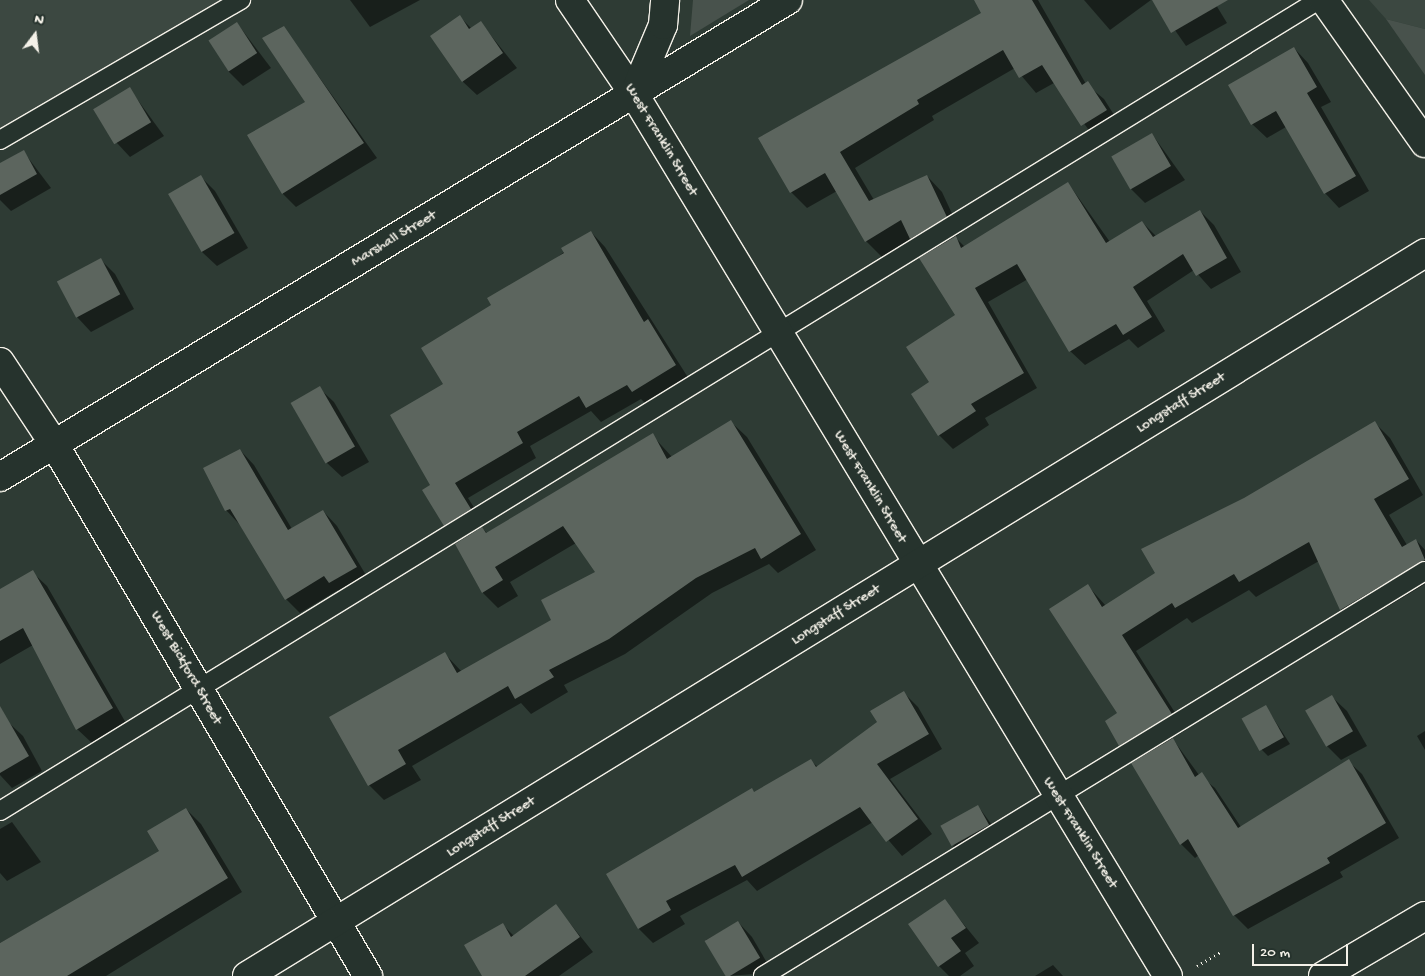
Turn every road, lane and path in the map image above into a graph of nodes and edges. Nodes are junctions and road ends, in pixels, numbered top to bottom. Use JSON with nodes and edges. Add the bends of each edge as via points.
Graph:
{"nodes":[{"id":1,"x":241,"y":0,"type":"edge"},
{"id":2,"x":570,"y":0,"type":"edge"},
{"id":3,"x":665,"y":0,"type":"edge"},
{"id":4,"x":788,"y":0,"type":"edge"},
{"id":5,"x":1319,"y":0,"type":"edge"},
{"id":6,"x":1324,"y":0,"type":"edge"},
{"id":7,"x":634,"y":94,"type":"junction"},
{"id":8,"x":0,"y":140,"type":"edge"},
{"id":9,"x":1425,"y":143,"type":"edge"},
{"id":10,"x":1425,"y":253,"type":"edge"},
{"id":11,"x":778,"y":334,"type":"junction"},
{"id":12,"x":0,"y":362,"type":"edge"},
{"id":13,"x":54,"y":444,"type":"junction"},
{"id":14,"x":0,"y":477,"type":"edge"},
{"id":15,"x":916,"y":566,"type":"junction"},
{"id":16,"x":1425,"y":571,"type":"edge"},
{"id":17,"x":198,"y":689,"type":"junction"},
{"id":18,"x":1057,"y":796,"type":"junction"},
{"id":19,"x":0,"y":811,"type":"edge"},
{"id":20,"x":1425,"y":916,"type":"edge"},
{"id":21,"x":335,"y":923,"type":"junction"},
{"id":22,"x":1220,"y":952,"type":"dead end"},
{"id":23,"x":1180,"y":972,"type":"edge"},
{"id":24,"x":247,"y":976,"type":"edge"},
{"id":25,"x":368,"y":976,"type":"edge"},
{"id":26,"x":763,"y":976,"type":"edge"},
{"id":27,"x":1323,"y":976,"type":"edge"}],
"edges":[{"from":1,"to":8,"type":"lane"},
{"from":2,"to":7,"type":"street","name":"West Franklin Street"},
{"from":3,"to":7,"type":"street","via":[[664,24]]},
{"from":4,"to":7,"type":"street","name":"Marshall Street"},
{"from":5,"to":11,"type":"lane"},
{"from":6,"to":9,"type":"street"},
{"from":7,"to":11,"type":"street","name":"West Franklin Street"},
{"from":7,"to":13,"type":"street","name":"Marshall Street"},
{"from":10,"to":15,"type":"street","name":"Longstaff Street"},
{"from":11,"to":15,"type":"street","name":"West Franklin Street"},
{"from":11,"to":17,"type":"lane"},
{"from":12,"to":13,"type":"street","name":"West Bickford Street"},
{"from":13,"to":14,"type":"street","name":"Marshall Street"},
{"from":13,"to":17,"type":"street","name":"West Bickford Street"},
{"from":15,"to":18,"type":"street","name":"West Franklin Street"},
{"from":15,"to":21,"type":"street","name":"Longstaff Street"},
{"from":16,"to":18,"type":"lane"},
{"from":17,"to":19,"type":"lane"},
{"from":17,"to":21,"type":"street","name":"West Bickford Street"},
{"from":18,"to":23,"type":"street","name":"West Franklin Street"},
{"from":18,"to":26,"type":"lane"},
{"from":20,"to":27,"type":"street"},
{"from":21,"to":24,"type":"street","name":"Longstaff Street"},
{"from":21,"to":25,"type":"street","name":"West Bickford Street"},
{"from":22,"to":23,"type":"path"}]}
